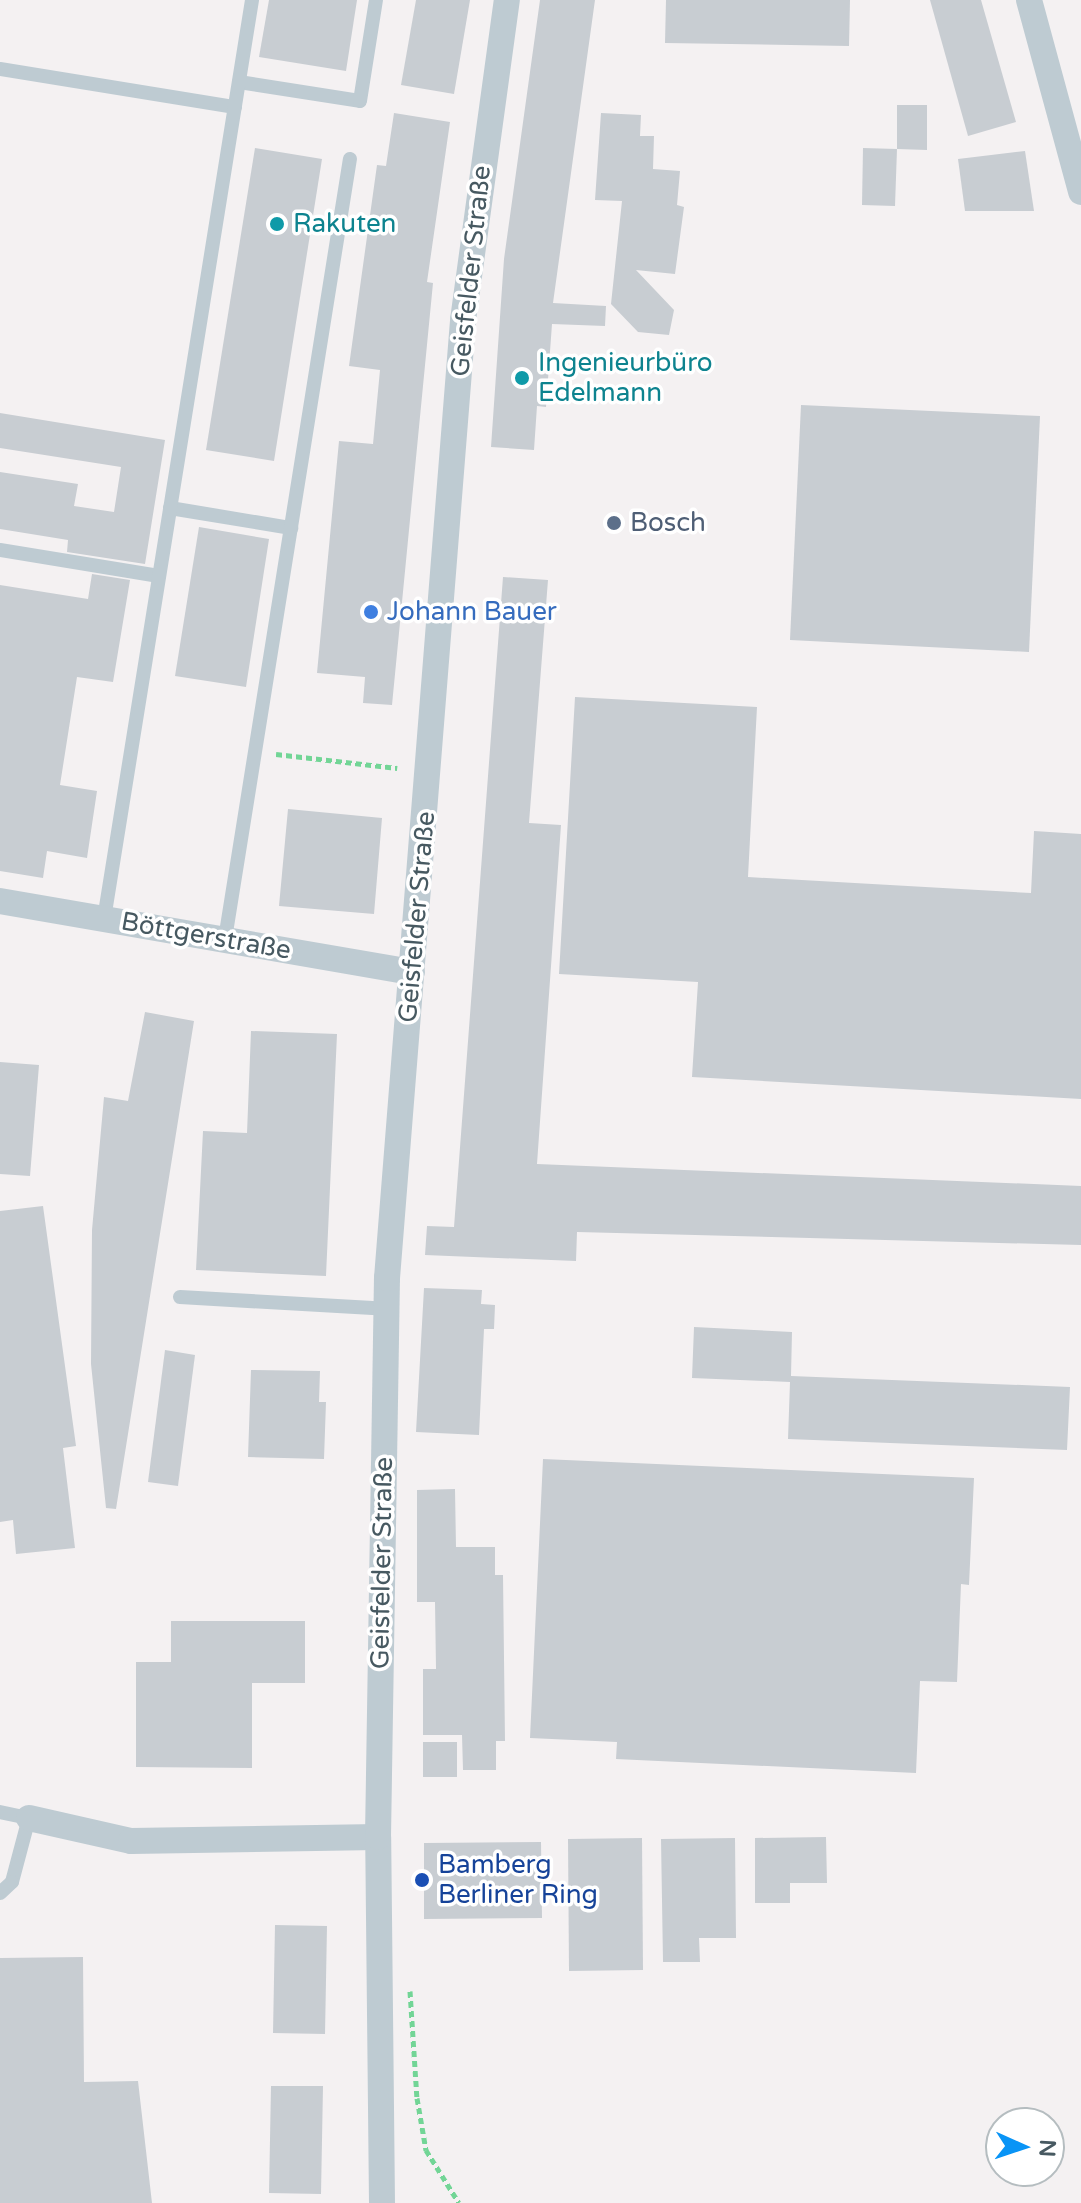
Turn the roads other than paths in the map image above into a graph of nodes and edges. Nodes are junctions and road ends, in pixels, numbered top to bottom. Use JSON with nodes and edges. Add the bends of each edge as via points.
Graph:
{"nodes":[{"id":1,"x":252,"y":0,"type":"edge"},
{"id":2,"x":376,"y":0,"type":"edge"},
{"id":3,"x":507,"y":0,"type":"edge"},
{"id":4,"x":1029,"y":0,"type":"edge"},
{"id":5,"x":0,"y":69,"type":"edge"},
{"id":6,"x":239,"y":82,"type":"junction"},
{"id":7,"x":235,"y":107,"type":"junction"},
{"id":8,"x":350,"y":159,"type":"dead end"},
{"id":9,"x":1081,"y":192,"type":"edge"},
{"id":10,"x":170,"y":508,"type":"junction"},
{"id":11,"x":291,"y":528,"type":"junction"},
{"id":12,"x":0,"y":550,"type":"edge"},
{"id":13,"x":159,"y":576,"type":"junction"},
{"id":14,"x":0,"y":901,"type":"edge"},
{"id":15,"x":104,"y":919,"type":"junction"},
{"id":16,"x":225,"y":939,"type":"junction"},
{"id":17,"x":412,"y":972,"type":"junction"},
{"id":18,"x":180,"y":1297,"type":"dead end"},
{"id":19,"x":386,"y":1309,"type":"junction"},
{"id":20,"x":0,"y":1812,"type":"edge"},
{"id":21,"x":29,"y":1818,"type":"junction"},
{"id":22,"x":378,"y":1837,"type":"junction"},
{"id":23,"x":0,"y":1893,"type":"edge"},
{"id":24,"x":382,"y":2203,"type":"edge"}],
"edges":[{"from":1,"to":6,"type":"lane"},
{"from":2,"to":6,"type":"lane","via":[[360,101]]},
{"from":3,"to":17,"type":"street","name":"Geisfelder Straße","via":[[463,320]]},
{"from":4,"to":9,"type":"street"},
{"from":5,"to":7,"type":"lane"},
{"from":6,"to":7,"type":"lane"},
{"from":7,"to":10,"type":"lane"},
{"from":8,"to":11,"type":"lane"},
{"from":10,"to":11,"type":"lane"},
{"from":10,"to":13,"type":"lane"},
{"from":11,"to":16,"type":"lane"},
{"from":12,"to":13,"type":"lane"},
{"from":13,"to":15,"type":"lane"},
{"from":14,"to":15,"type":"street","name":"Böttgerstraße"},
{"from":15,"to":16,"type":"street","name":"Böttgerstraße"},
{"from":16,"to":17,"type":"street","name":"Böttgerstraße"},
{"from":17,"to":19,"type":"street","name":"Geisfelder Straße"},
{"from":18,"to":19,"type":"lane"},
{"from":19,"to":22,"type":"street","name":"Geisfelder Straße"},
{"from":20,"to":21,"type":"lane"},
{"from":21,"to":22,"type":"street","via":[[131,1841]]},
{"from":21,"to":23,"type":"lane","via":[[12,1882]]},
{"from":22,"to":24,"type":"street","name":"Geisfelder Straße"}]}
